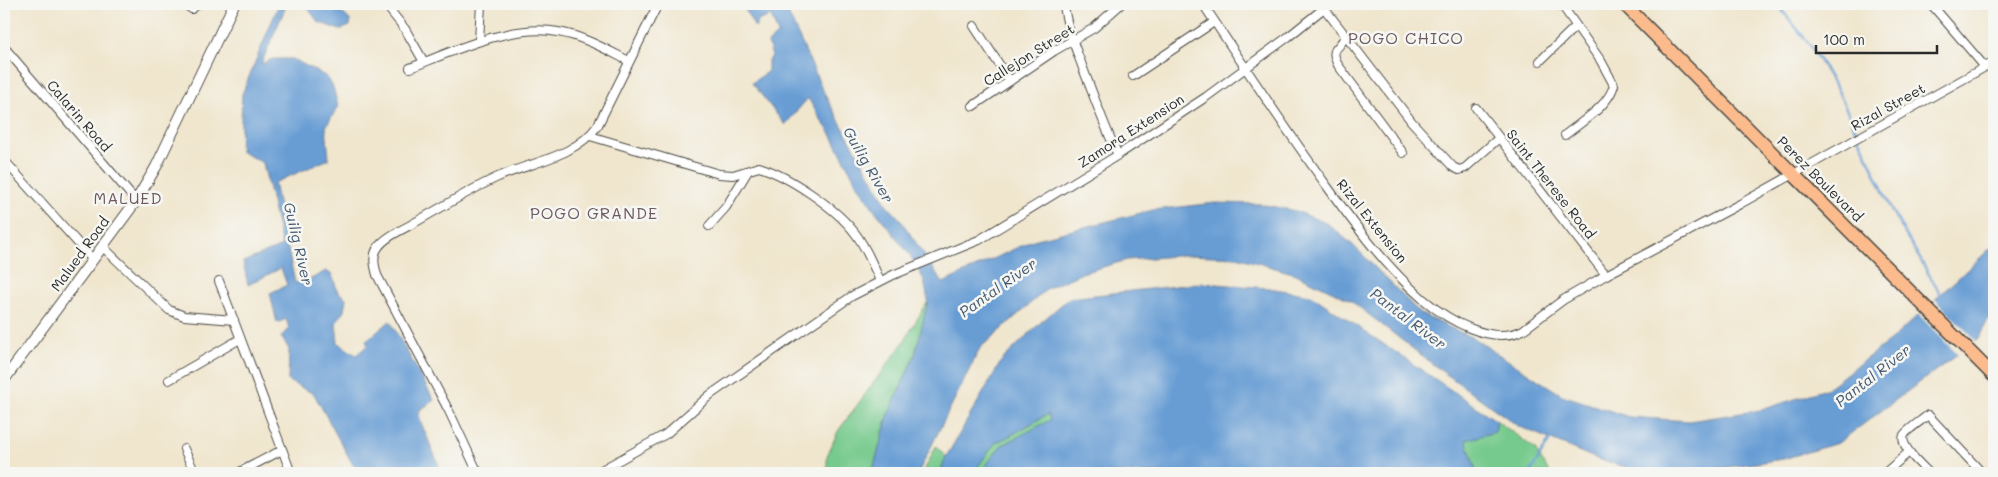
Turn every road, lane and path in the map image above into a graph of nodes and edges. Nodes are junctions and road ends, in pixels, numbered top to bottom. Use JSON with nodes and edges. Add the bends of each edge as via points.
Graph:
{"nodes":[{"id":1,"x":184,"y":4,"type":"edge"},
{"id":2,"x":198,"y":4,"type":"edge"},
{"id":3,"x":385,"y":4,"type":"edge"},
{"id":4,"x":481,"y":4,"type":"edge"},
{"id":5,"x":658,"y":4,"type":"edge"},
{"id":6,"x":1064,"y":4,"type":"edge"},
{"id":7,"x":1121,"y":4,"type":"edge"},
{"id":8,"x":1203,"y":4,"type":"edge"},
{"id":9,"x":1561,"y":4,"type":"edge"},
{"id":10,"x":1624,"y":4,"type":"edge"},
{"id":11,"x":1931,"y":4,"type":"edge"},
{"id":12,"x":230,"y":6,"type":"edge"},
{"id":13,"x":1326,"y":6,"type":"edge"},
{"id":14,"x":1214,"y":22,"type":"junction"},
{"id":15,"x":974,"y":26,"type":"dead end"},
{"id":16,"x":1576,"y":26,"type":"junction"},
{"id":17,"x":1345,"y":35,"type":"junction"},
{"id":18,"x":479,"y":41,"type":"junction"},
{"id":19,"x":1074,"y":42,"type":"junction"},
{"id":20,"x":4,"y":47,"type":"edge"},
{"id":21,"x":629,"y":61,"type":"junction"},
{"id":22,"x":1540,"y":61,"type":"dead end"},
{"id":23,"x":424,"y":62,"type":"junction"},
{"id":24,"x":1994,"y":62,"type":"edge"},
{"id":25,"x":1985,"y":67,"type":"junction"},
{"id":26,"x":410,"y":68,"type":"dead end"},
{"id":27,"x":1244,"y":68,"type":"junction"},
{"id":28,"x":1133,"y":76,"type":"dead end"},
{"id":29,"x":1010,"y":81,"type":"junction"},
{"id":30,"x":973,"y":106,"type":"dead end"},
{"id":31,"x":1476,"y":108,"type":"dead end"},
{"id":32,"x":1565,"y":135,"type":"dead end"},
{"id":33,"x":590,"y":136,"type":"junction"},
{"id":34,"x":1499,"y":138,"type":"junction"},
{"id":35,"x":1403,"y":153,"type":"dead end"},
{"id":36,"x":1118,"y":155,"type":"junction"},
{"id":37,"x":4,"y":160,"type":"edge"},
{"id":38,"x":748,"y":171,"type":"junction"},
{"id":39,"x":1794,"y":173,"type":"junction"},
{"id":40,"x":136,"y":201,"type":"junction"},
{"id":41,"x":709,"y":226,"type":"dead end"},
{"id":42,"x":103,"y":247,"type":"junction"},
{"id":43,"x":93,"y":260,"type":"junction"},
{"id":44,"x":1606,"y":274,"type":"junction"},
{"id":45,"x":219,"y":281,"type":"dead end"},
{"id":46,"x":880,"y":281,"type":"junction"},
{"id":47,"x":234,"y":320,"type":"junction"},
{"id":48,"x":240,"y":339,"type":"junction"},
{"id":49,"x":1994,"y":376,"type":"edge"},
{"id":50,"x":4,"y":380,"type":"edge"},
{"id":51,"x":169,"y":380,"type":"dead end"},
{"id":52,"x":184,"y":449,"type":"dead end"},
{"id":53,"x":282,"y":450,"type":"junction"},
{"id":54,"x":1909,"y":452,"type":"junction"},
{"id":55,"x":195,"y":473,"type":"edge"},
{"id":56,"x":238,"y":473,"type":"edge"},
{"id":57,"x":291,"y":473,"type":"edge"},
{"id":58,"x":478,"y":473,"type":"edge"},
{"id":59,"x":596,"y":473,"type":"edge"},
{"id":60,"x":1886,"y":473,"type":"edge"},
{"id":61,"x":1929,"y":473,"type":"edge"},
{"id":62,"x":1982,"y":473,"type":"edge"}],
"edges":[{"from":1,"to":2,"type":"street","via":[[192,9]]},
{"from":3,"to":23,"type":"street","via":[[405,29]]},
{"from":4,"to":18,"type":"street"},
{"from":5,"to":21,"type":"street"},
{"from":6,"to":19,"type":"street"},
{"from":7,"to":19,"type":"street","name":"Callejon Street"},
{"from":8,"to":14,"type":"street","name":"Rizal Extension"},
{"from":9,"to":16,"type":"street"},
{"from":10,"to":39,"type":"main road","name":"Perez Boulevard"},
{"from":11,"to":25,"type":"street"},
{"from":12,"to":40,"type":"street","name":"Malued Road","via":[[156,167]]},
{"from":13,"to":17,"type":"street"},
{"from":13,"to":27,"type":"street","name":"Zamora Extension"},
{"from":14,"to":27,"type":"street","name":"Rizal Extension"},
{"from":14,"to":28,"type":"street"},
{"from":15,"to":29,"type":"street"},
{"from":16,"to":22,"type":"street"},
{"from":16,"to":32,"type":"street","via":[[1614,85],[1612,94],[1599,108]]},
{"from":17,"to":34,"type":"street","via":[[1412,122],[1453,167],[1465,168]]},
{"from":17,"to":35,"type":"street","via":[[1334,49],[1335,58]]},
{"from":18,"to":21,"type":"street","via":[[508,34],[557,31]]},
{"from":18,"to":23,"type":"street"},
{"from":19,"to":29,"type":"street","name":"Callejon Street"},
{"from":19,"to":36,"type":"street"},
{"from":20,"to":40,"type":"street","name":"Calarin Road"},
{"from":21,"to":33,"type":"street"},
{"from":23,"to":26,"type":"street"},
{"from":24,"to":25,"type":"street","name":"Rizal Street"},
{"from":25,"to":39,"type":"street","name":"Rizal Street"},
{"from":27,"to":36,"type":"street","name":"Zamora Extension"},
{"from":27,"to":44,"type":"street","name":"Rizal Extension","via":[[1282,126],[1377,252],[1440,312],[1490,334],[1509,335],[1523,330]]},
{"from":29,"to":30,"type":"street","name":"Callejon Street"},
{"from":31,"to":34,"type":"street","name":"Saint Therese Road"},
{"from":33,"to":38,"type":"street","via":[[720,174]]},
{"from":33,"to":58,"type":"street","via":[[564,152],[497,177],[457,198],[384,242],[375,253],[377,275]]},
{"from":34,"to":44,"type":"street","name":"Saint Therese Road"},
{"from":36,"to":46,"type":"street","name":"Zamora Extension","via":[[979,240]]},
{"from":37,"to":43,"type":"street"},
{"from":38,"to":41,"type":"street","via":[[726,207]]},
{"from":38,"to":46,"type":"street","via":[[759,167],[810,193],[847,224],[863,245]]},
{"from":39,"to":44,"type":"street","name":"Rizal Extension"},
{"from":39,"to":49,"type":"main road","name":"Perez Boulevard"},
{"from":40,"to":42,"type":"street","name":"Malued Road"},
{"from":42,"to":43,"type":"street","name":"Malued Road"},
{"from":42,"to":47,"type":"street","via":[[169,310],[184,316]]},
{"from":43,"to":50,"type":"street","name":"Malued Road"},
{"from":45,"to":47,"type":"street"},
{"from":46,"to":59,"type":"street","name":"Zamora Extension","via":[[852,296],[710,395],[666,434]]},
{"from":47,"to":48,"type":"street"},
{"from":48,"to":51,"type":"street"},
{"from":48,"to":53,"type":"street"},
{"from":52,"to":55,"type":"street"},
{"from":53,"to":56,"type":"street"},
{"from":53,"to":57,"type":"street"},
{"from":54,"to":60,"type":"street"},
{"from":54,"to":61,"type":"street"},
{"from":54,"to":62,"type":"street","via":[[1905,434],[1928,415]]}]}
